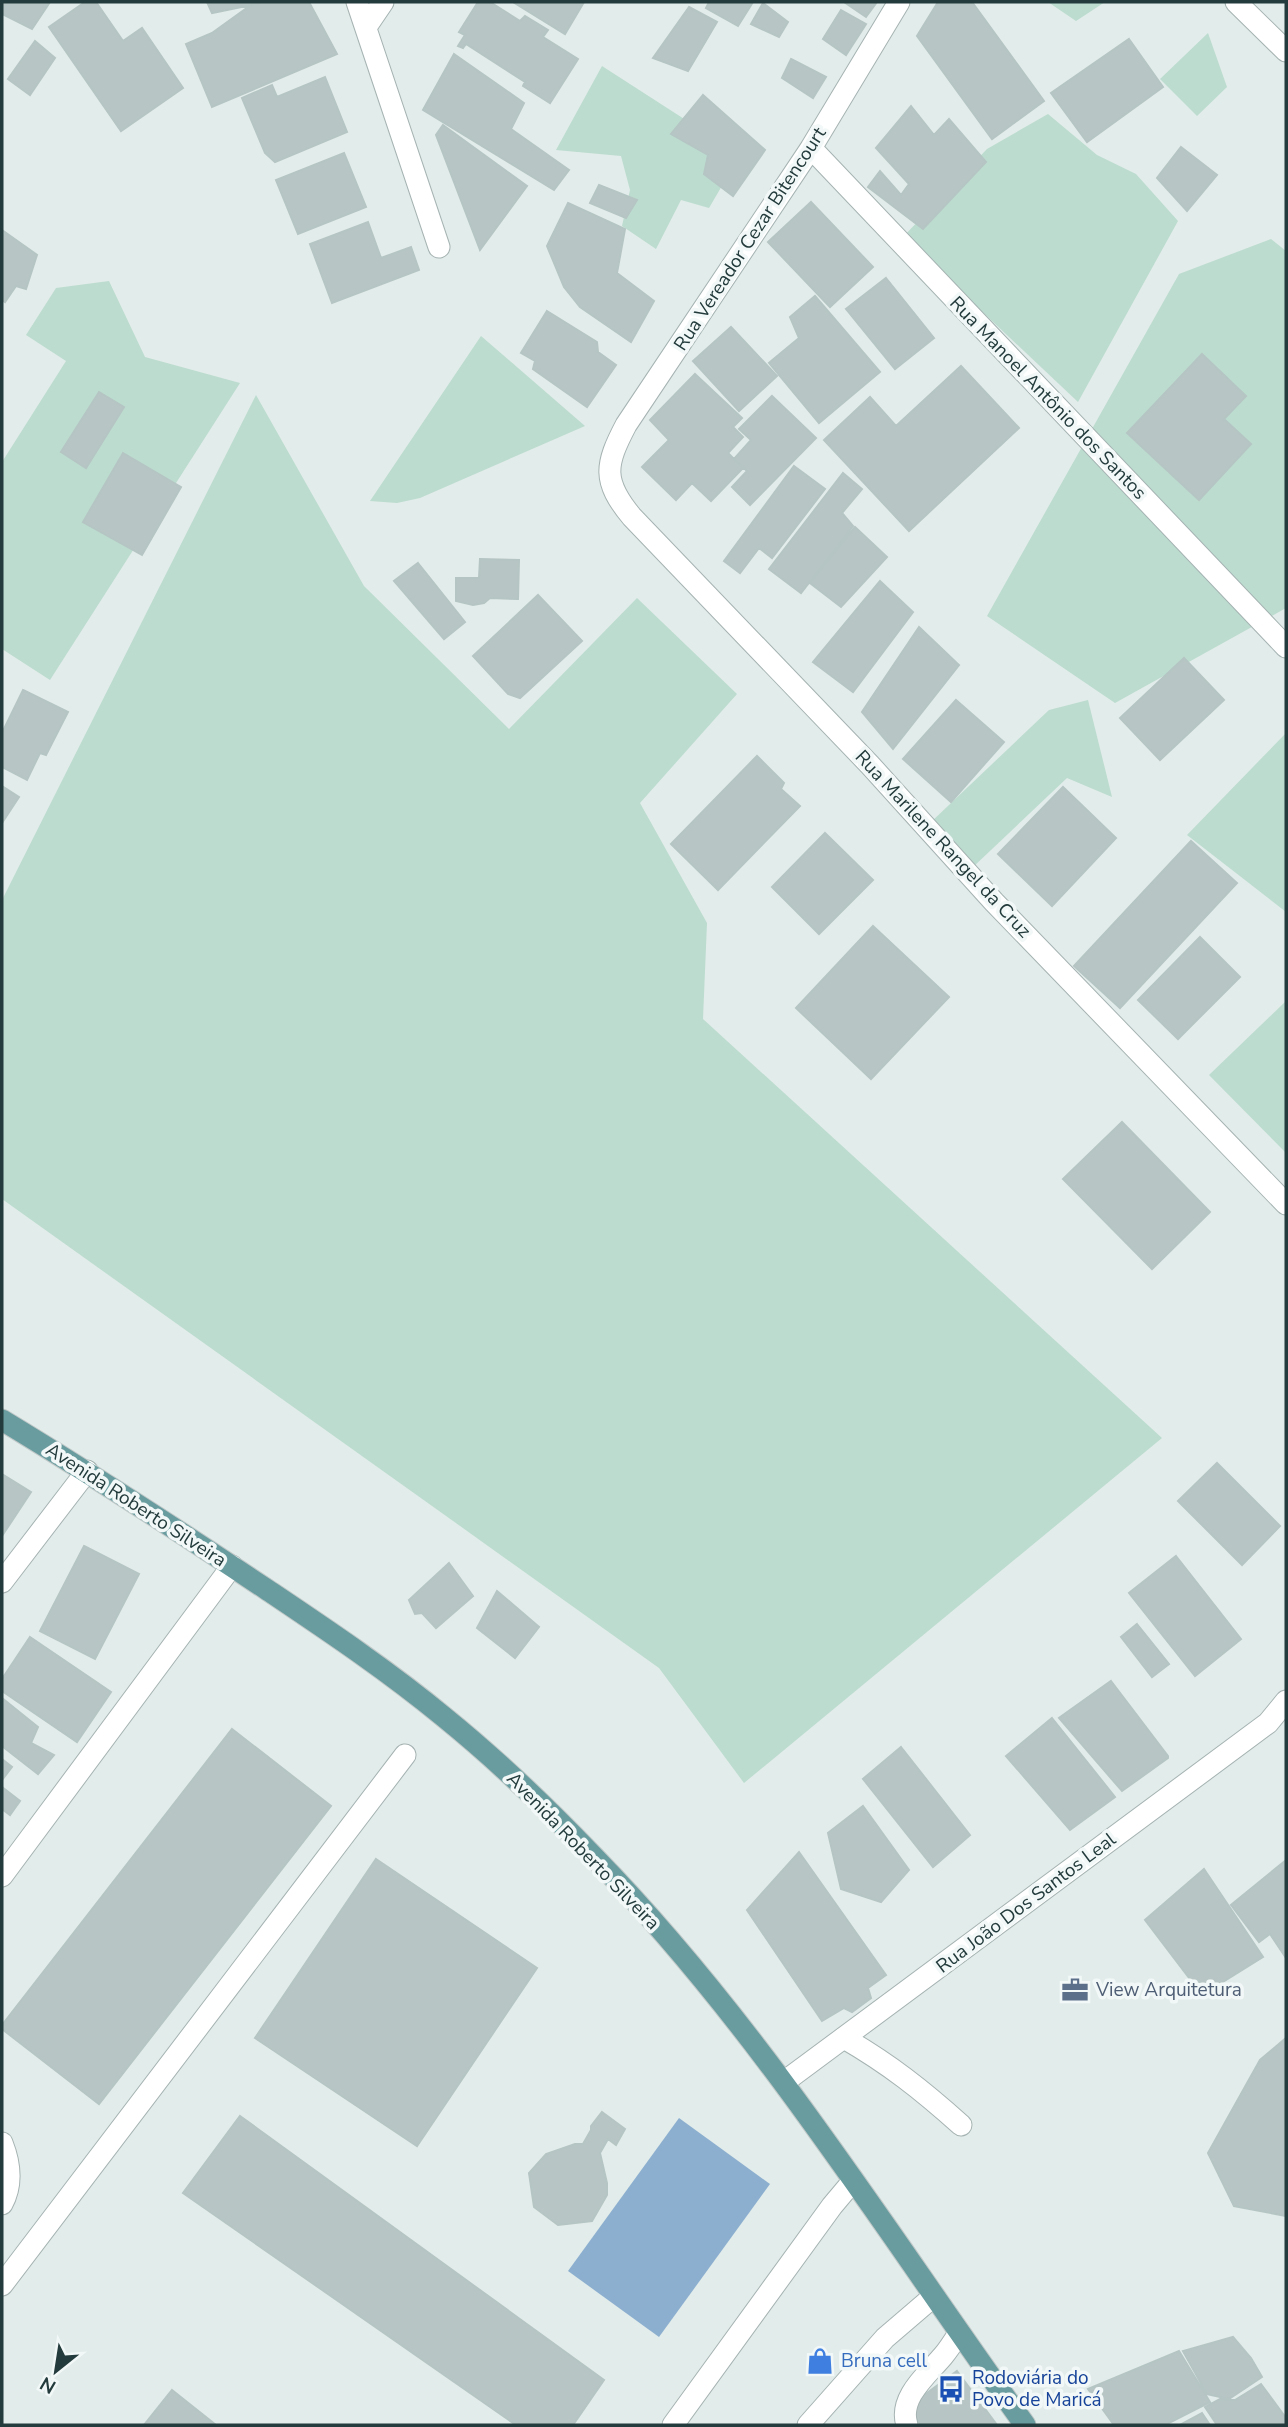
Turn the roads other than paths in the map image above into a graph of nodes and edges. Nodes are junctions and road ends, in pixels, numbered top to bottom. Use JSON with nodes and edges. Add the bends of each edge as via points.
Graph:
{"nodes":[{"id":1,"x":357,"y":2,"type":"edge"},
{"id":2,"x":383,"y":2,"type":"edge"},
{"id":3,"x":900,"y":2,"type":"edge"},
{"id":4,"x":1236,"y":2,"type":"edge"},
{"id":5,"x":366,"y":27,"type":"junction"},
{"id":6,"x":1286,"y":51,"type":"edge"},
{"id":7,"x":811,"y":148,"type":"junction"},
{"id":8,"x":439,"y":247,"type":"dead end"},
{"id":9,"x":609,"y":478,"type":"joint"},
{"id":10,"x":1286,"y":648,"type":"edge"},
{"id":11,"x":1286,"y":1204,"type":"edge"},
{"id":12,"x":2,"y":1420,"type":"edge"},
{"id":13,"x":87,"y":1471,"type":"junction"},
{"id":14,"x":233,"y":1566,"type":"junction"},
{"id":15,"x":2,"y":1582,"type":"edge"},
{"id":16,"x":1286,"y":1702,"type":"edge"},
{"id":17,"x":405,"y":1755,"type":"dead end"},
{"id":18,"x":2,"y":1876,"type":"edge"},
{"id":19,"x":844,"y":2038,"type":"junction"},
{"id":20,"x":784,"y":2082,"type":"junction"},
{"id":21,"x":961,"y":2125,"type":"dead end"},
{"id":22,"x":2,"y":2143,"type":"edge"},
{"id":23,"x":853,"y":2181,"type":"junction"},
{"id":24,"x":2,"y":2204,"type":"edge"},
{"id":25,"x":2,"y":2285,"type":"edge"},
{"id":26,"x":933,"y":2296,"type":"junction"},
{"id":27,"x":958,"y":2333,"type":"junction"},
{"id":28,"x":673,"y":2425,"type":"edge"},
{"id":29,"x":808,"y":2425,"type":"edge"},
{"id":30,"x":907,"y":2425,"type":"edge"},
{"id":31,"x":1025,"y":2425,"type":"edge"}],
"edges":[{"from":1,"to":5,"type":"street"},
{"from":2,"to":5,"type":"street"},
{"from":3,"to":7,"type":"street","name":"Rua Vereador Cezar Bitencourt"},
{"from":4,"to":6,"type":"street"},
{"from":5,"to":8,"type":"street"},
{"from":7,"to":9,"type":"street","name":"Rua Vereador Cezar Bitencourt","via":[[626,425],[613,450]]},
{"from":7,"to":10,"type":"street","name":"Rua Manoel Antônio dos Santos"},
{"from":9,"to":11,"type":"street","name":"Rua Marilene Rangel da Cruz","via":[[617,499],[632,517]]},
{"from":12,"to":13,"type":"main road","name":"Avenida Roberto Silveira"},
{"from":13,"to":14,"type":"main road","name":"Avenida Roberto Silveira"},
{"from":13,"to":15,"type":"street"},
{"from":14,"to":18,"type":"street"},
{"from":14,"to":20,"type":"main road","name":"Avenida Roberto Silveira","via":[[368,1658],[496,1761],[636,1902]]},
{"from":16,"to":19,"type":"street","name":"Rua João Dos Santos Leal","via":[[1268,1723]]},
{"from":17,"to":25,"type":"street"},
{"from":19,"to":20,"type":"street","name":"Rua João Dos Santos Leal"},
{"from":19,"to":21,"type":"street","via":[[884,2061]]},
{"from":20,"to":23,"type":"main road","name":"Avenida Roberto Silveira"},
{"from":22,"to":24,"type":"street","via":[[10,2182]]},
{"from":23,"to":26,"type":"main road","name":"Avenida Roberto Silveira"},
{"from":23,"to":28,"type":"street"},
{"from":26,"to":27,"type":"main road","name":"Avenida Roberto Silveira"},
{"from":26,"to":29,"type":"street","via":[[885,2338]]},
{"from":27,"to":30,"type":"street","via":[[911,2395],[905,2409]]},
{"from":27,"to":31,"type":"main road","name":"Avenida Roberto Silveira"}]}
